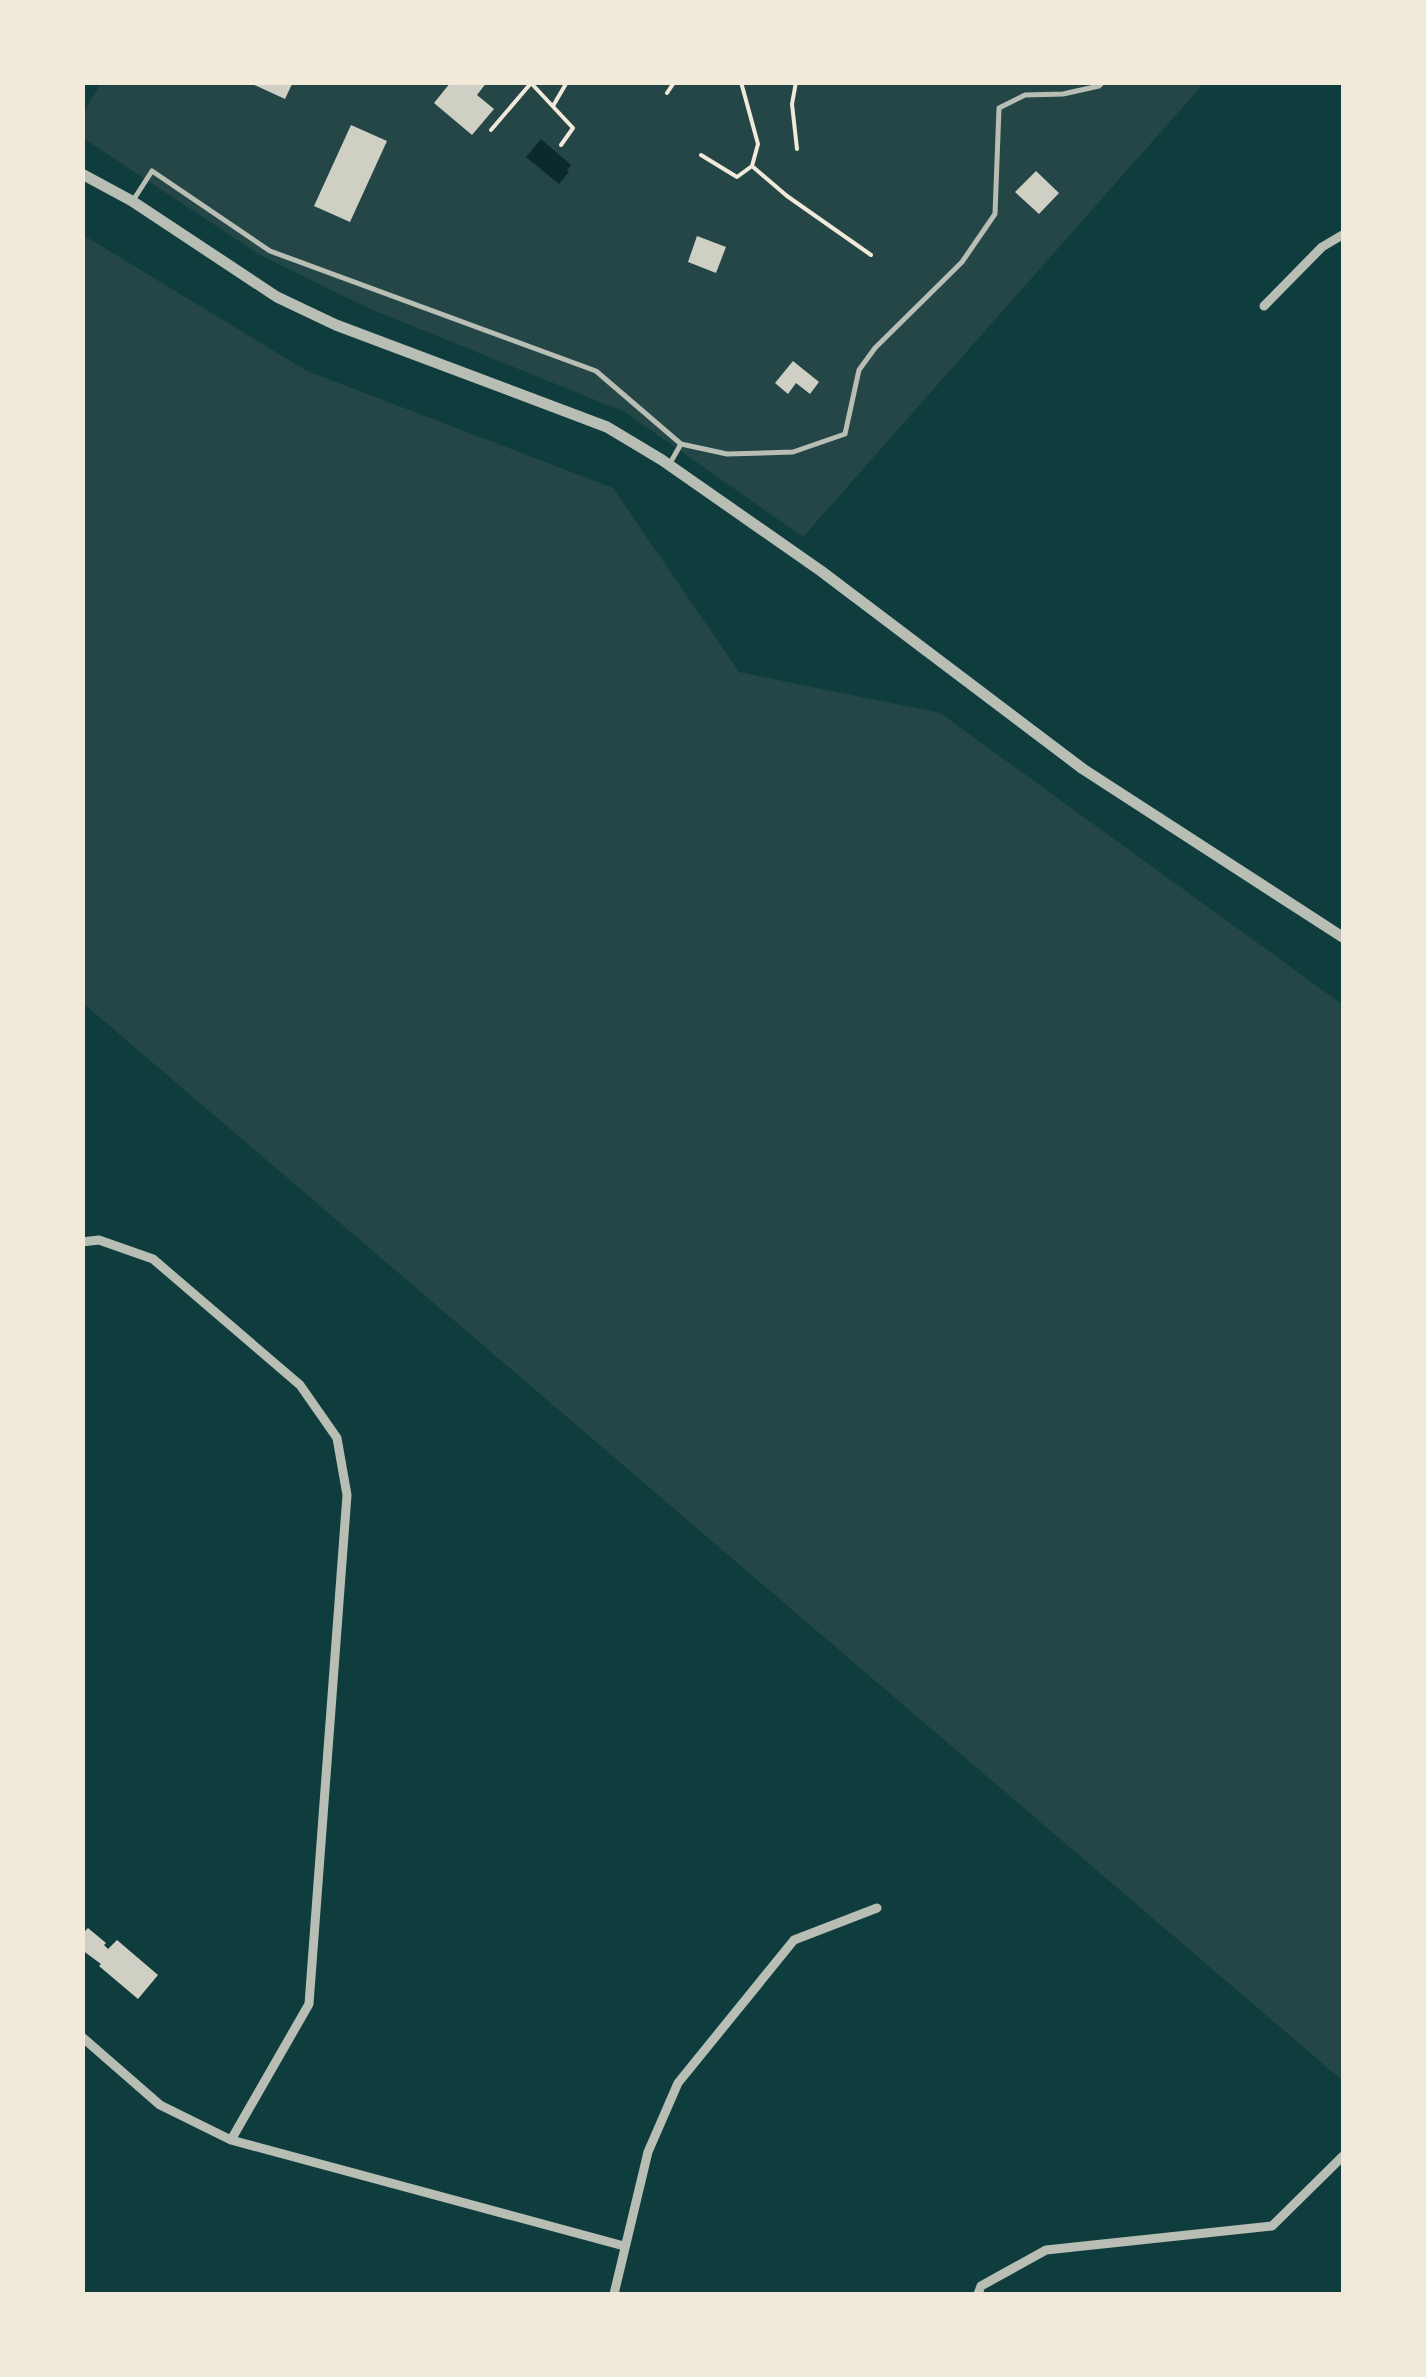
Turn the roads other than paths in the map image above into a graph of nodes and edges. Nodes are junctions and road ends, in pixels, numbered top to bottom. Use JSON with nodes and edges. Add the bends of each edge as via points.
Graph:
{"nodes":[{"id":1,"x":1103,"y":82,"type":"edge"},
{"id":2,"x":82,"y":174,"type":"edge"},
{"id":3,"x":132,"y":201,"type":"junction"},
{"id":4,"x":1344,"y":234,"type":"edge"},
{"id":5,"x":1264,"y":306,"type":"dead end"},
{"id":6,"x":681,"y":444,"type":"junction"},
{"id":7,"x":669,"y":465,"type":"junction"},
{"id":8,"x":1344,"y":938,"type":"edge"},
{"id":9,"x":82,"y":1242,"type":"edge"},
{"id":10,"x":877,"y":1908,"type":"dead end"},
{"id":11,"x":82,"y":2037,"type":"edge"},
{"id":12,"x":231,"y":2140,"type":"junction"},
{"id":13,"x":1342,"y":2156,"type":"edge"},
{"id":14,"x":624,"y":2246,"type":"junction"},
{"id":15,"x":614,"y":2294,"type":"edge"},
{"id":16,"x":978,"y":2294,"type":"edge"}],
"edges":[{"from":1,"to":6,"type":"lane","via":[[1063,94],[1025,95],[998,108],[995,214],[962,262],[859,370],[845,434],[793,452],[727,454]]},
{"from":2,"to":3,"type":"street"},
{"from":3,"to":6,"type":"lane","via":[[152,171],[270,251],[596,371]]},
{"from":3,"to":7,"type":"street","via":[[278,297],[607,427]]},
{"from":4,"to":5,"type":"street","via":[[1322,247]]},
{"from":6,"to":7,"type":"lane"},
{"from":7,"to":8,"type":"street","via":[[821,570],[1084,769]]},
{"from":9,"to":12,"type":"street","via":[[99,1240],[153,1259],[300,1384],[337,1438],[347,1496],[309,2004]]},
{"from":10,"to":14,"type":"street","via":[[794,1940],[678,2083],[648,2152]]},
{"from":11,"to":12,"type":"street","via":[[160,2105]]},
{"from":12,"to":14,"type":"street"},
{"from":13,"to":16,"type":"street","via":[[1272,2226],[1046,2250],[981,2286]]},
{"from":14,"to":15,"type":"street"}]}
